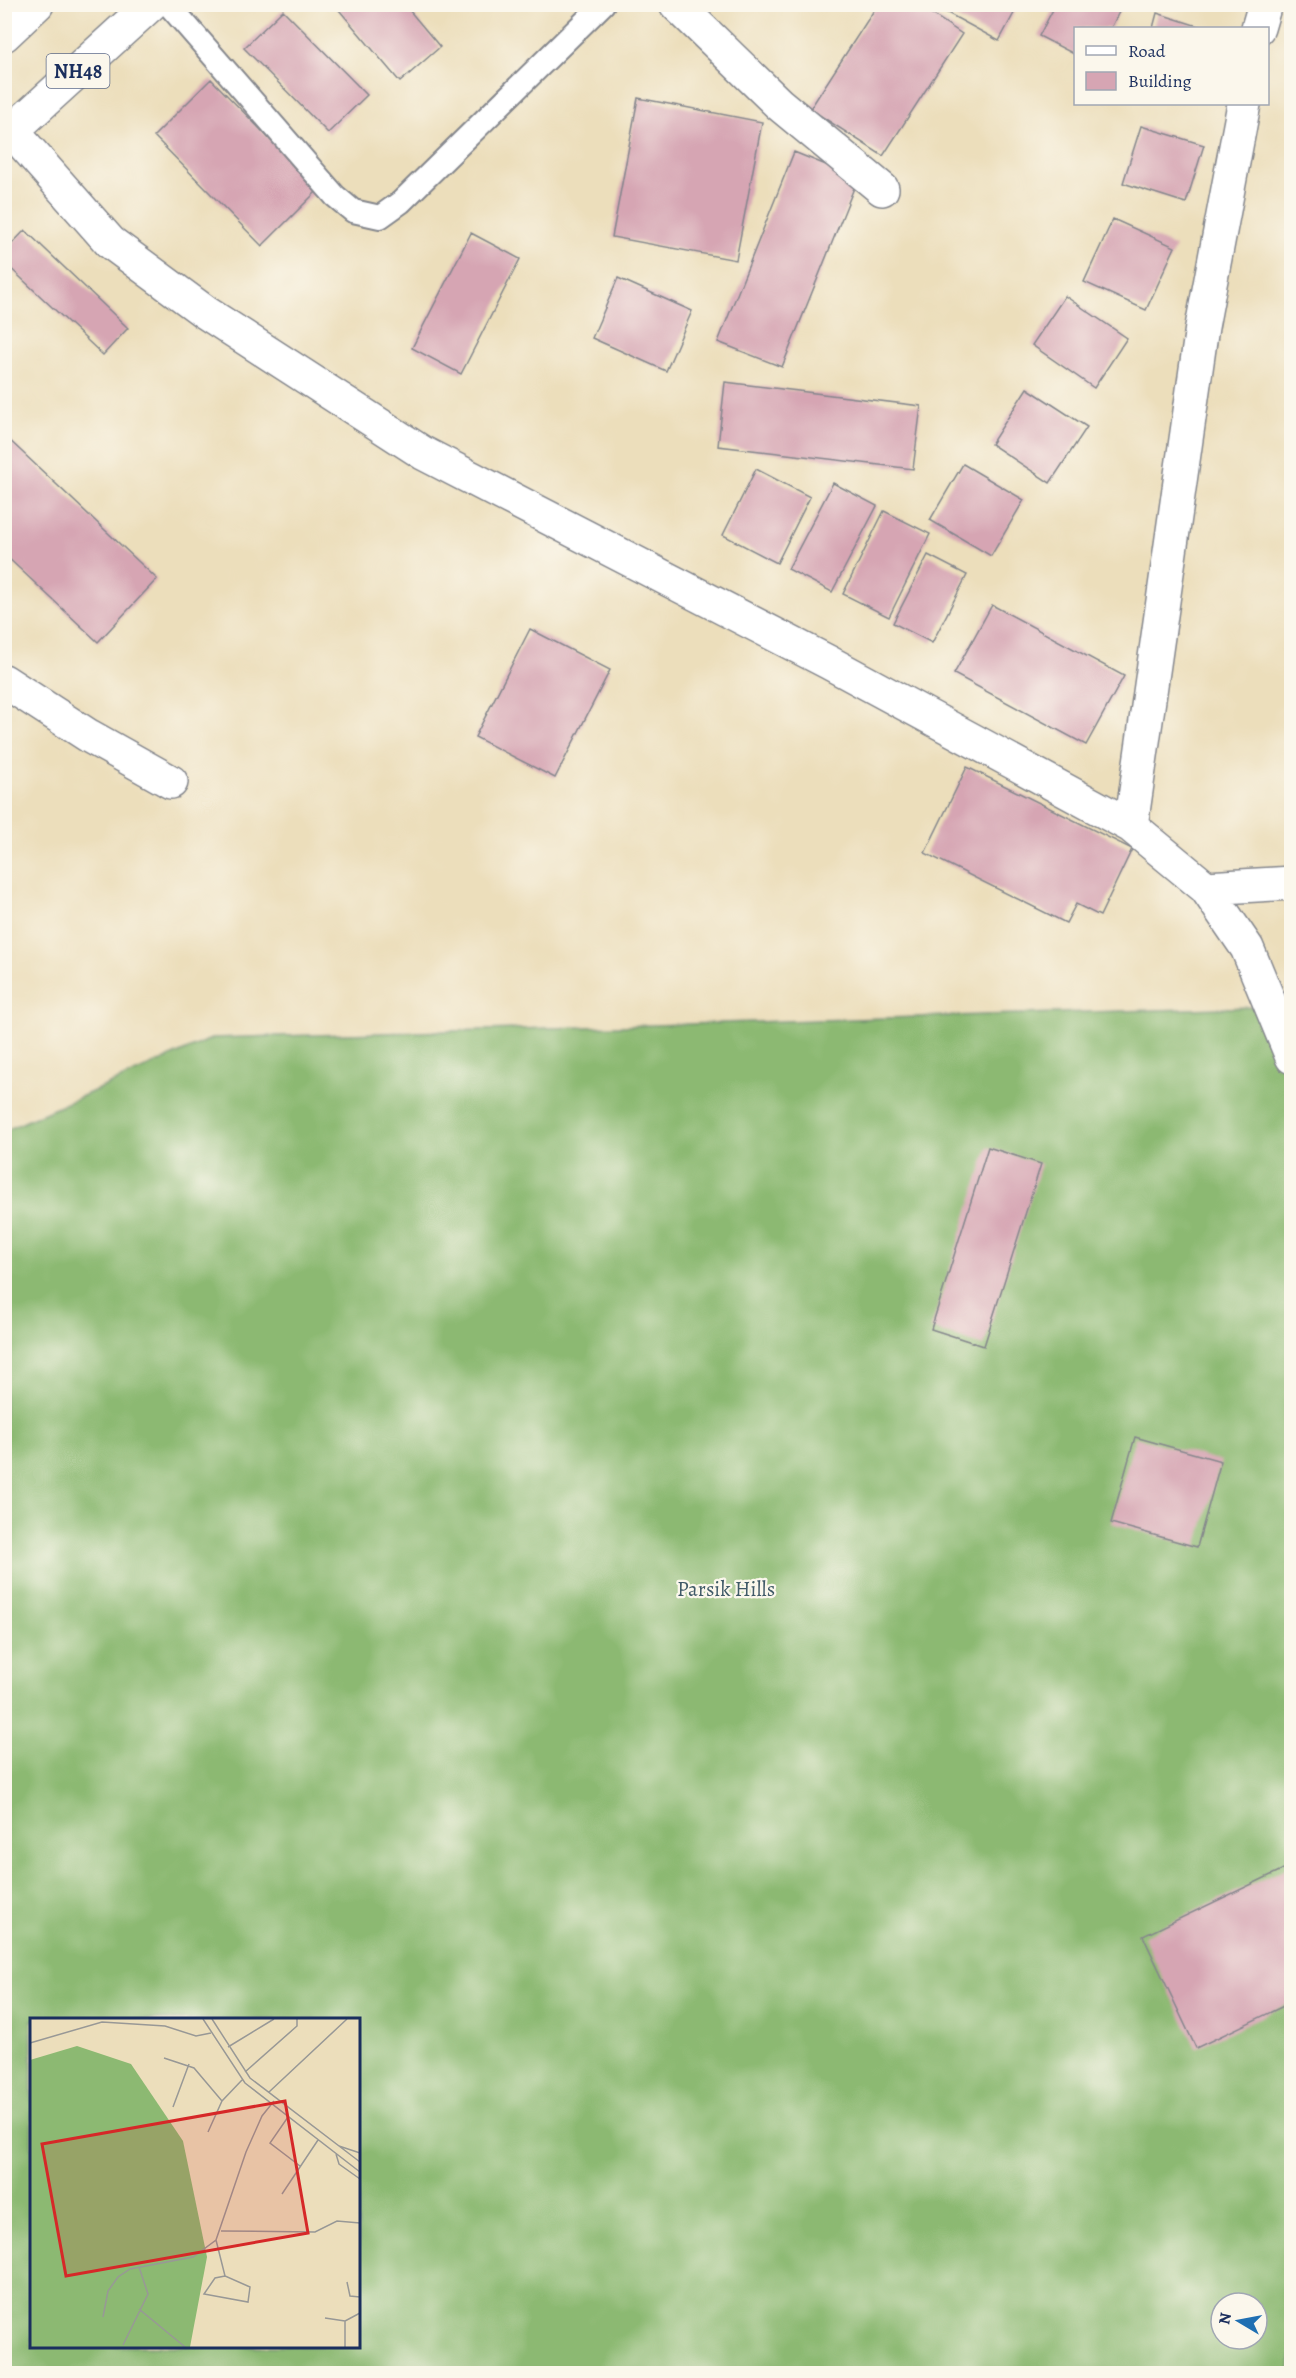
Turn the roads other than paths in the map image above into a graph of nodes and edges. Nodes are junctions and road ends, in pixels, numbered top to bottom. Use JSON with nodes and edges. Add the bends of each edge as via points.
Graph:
{"nodes":[{"id":1,"x":37,"y":4,"type":"edge"},
{"id":2,"x":151,"y":4,"type":"edge"},
{"id":3,"x":168,"y":4,"type":"edge"},
{"id":4,"x":603,"y":4,"type":"edge"},
{"id":5,"x":676,"y":4,"type":"edge"},
{"id":6,"x":1265,"y":4,"type":"edge"},
{"id":7,"x":1258,"y":27,"type":"edge"},
{"id":8,"x":4,"y":35,"type":"edge"},
{"id":9,"x":1244,"y":105,"type":"edge"},
{"id":10,"x":7,"y":131,"type":"edge"},
{"id":11,"x":882,"y":189,"type":"dead end"},
{"id":12,"x":4,"y":681,"type":"edge"},
{"id":13,"x":171,"y":782,"type":"dead end"},
{"id":14,"x":1131,"y":826,"type":"junction"},
{"id":15,"x":1292,"y":883,"type":"edge"},
{"id":16,"x":1206,"y":888,"type":"junction"},
{"id":17,"x":1292,"y":1057,"type":"edge"}],
"edges":[{"from":1,"to":8,"type":"main road"},
{"from":2,"to":10,"type":"main road","number":"NH48"},
{"from":3,"to":4,"type":"lane","via":[[335,196],[353,211],[380,217],[401,202]]},
{"from":5,"to":11,"type":"main road","via":[[780,104]]},
{"from":6,"to":7,"type":"main road"},
{"from":9,"to":14,"type":"main road","via":[[1202,327]]},
{"from":10,"to":14,"type":"main road","via":[[110,242],[205,312],[423,453],[828,662]]},
{"from":12,"to":13,"type":"main road","via":[[89,736]]},
{"from":14,"to":16,"type":"main road"},
{"from":15,"to":16,"type":"main road"},
{"from":16,"to":17,"type":"main road","via":[[1247,948]]}]}
